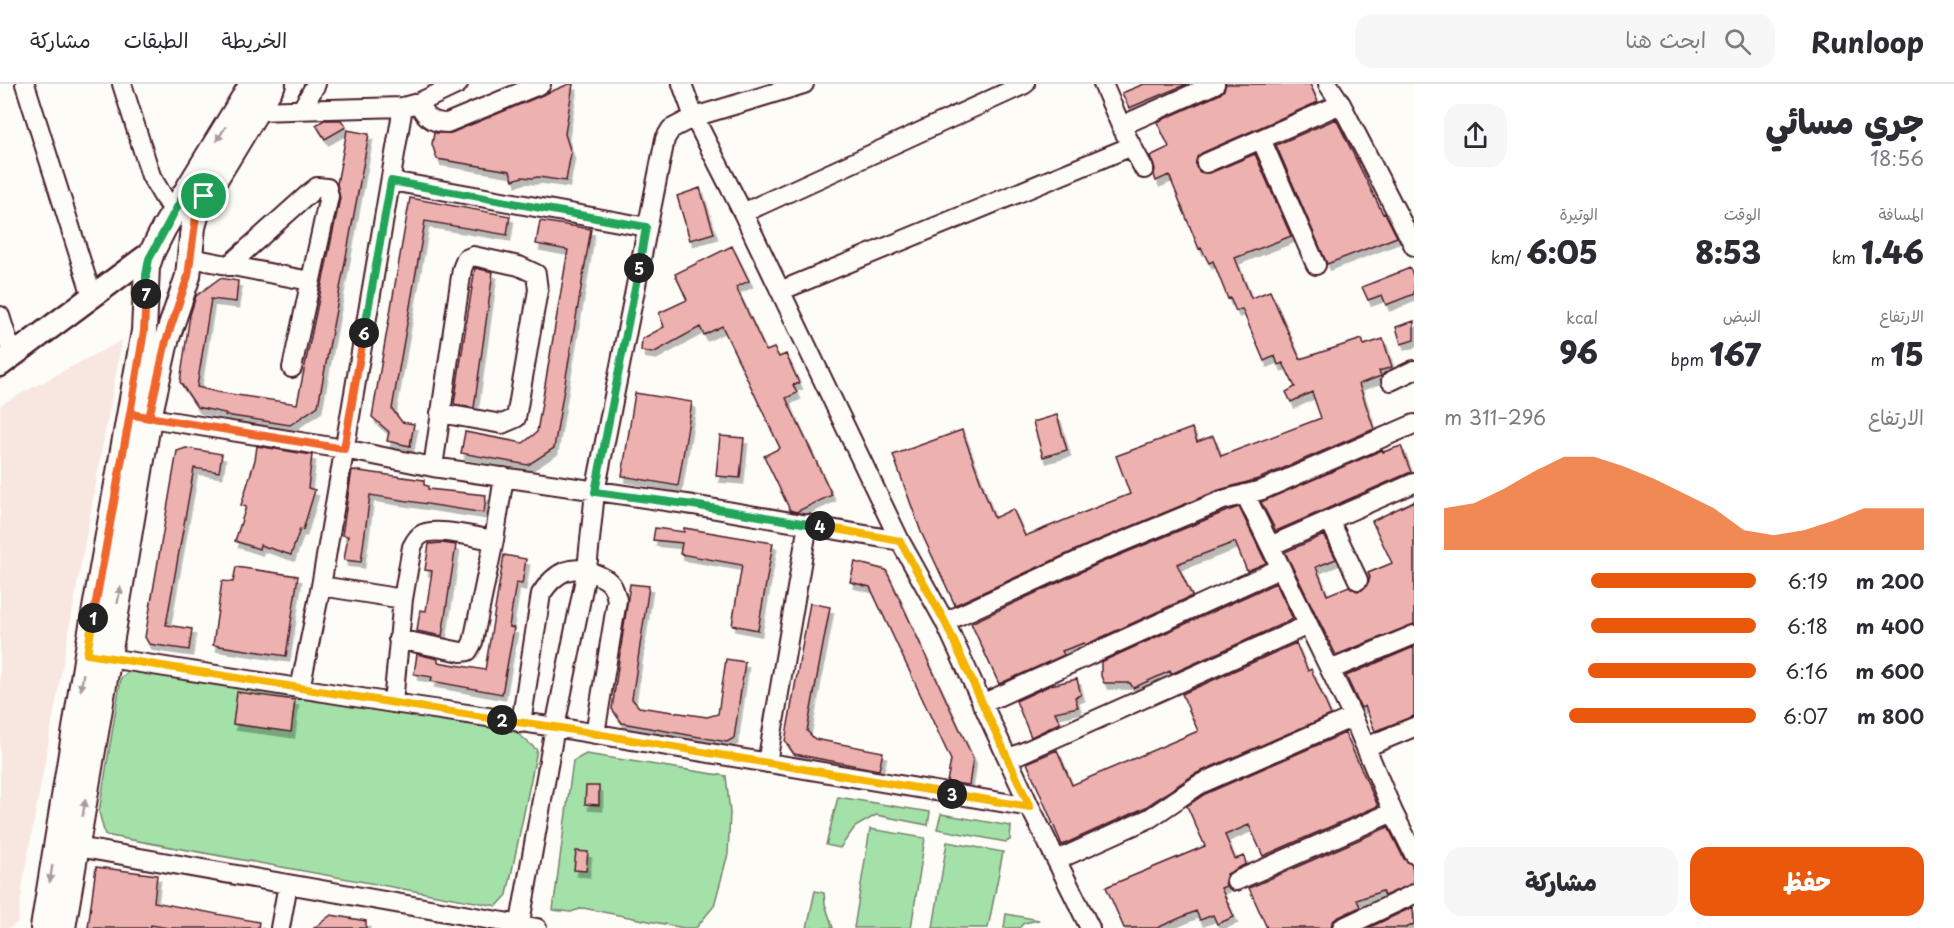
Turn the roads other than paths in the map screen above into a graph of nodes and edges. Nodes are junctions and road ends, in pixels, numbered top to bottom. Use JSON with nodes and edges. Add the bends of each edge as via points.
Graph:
{"nodes":[{"id":1,"x":25,"y":84,"type":"edge"},
{"id":2,"x":122,"y":84,"type":"edge"},
{"id":3,"x":256,"y":84,"type":"edge"},
{"id":4,"x":316,"y":84,"type":"edge"},
{"id":5,"x":458,"y":84,"type":"edge"},
{"id":6,"x":541,"y":84,"type":"edge"},
{"id":7,"x":682,"y":84,"type":"edge"},
{"id":8,"x":804,"y":84,"type":"edge"},
{"id":9,"x":1025,"y":84,"type":"edge"},
{"id":10,"x":1104,"y":84,"type":"edge"},
{"id":11,"x":1215,"y":84,"type":"edge"},
{"id":12,"x":1328,"y":84,"type":"edge"},
{"id":13,"x":1341,"y":104,"type":"junction"},
{"id":14,"x":410,"y":105,"type":"junction"},
{"id":15,"x":302,"y":109,"type":"junction"},
{"id":16,"x":255,"y":111,"type":"junction"},
{"id":17,"x":694,"y":117,"type":"junction"},
{"id":18,"x":1121,"y":126,"type":"junction"},
{"id":19,"x":1261,"y":139,"type":"junction"},
{"id":20,"x":1132,"y":146,"type":"junction"},
{"id":21,"x":1206,"y":163,"type":"dead end"},
{"id":22,"x":1144,"y":169,"type":"dead end"},
{"id":23,"x":391,"y":181,"type":"junction"},
{"id":24,"x":196,"y":192,"type":"junction"},
{"id":25,"x":175,"y":210,"type":"junction"},
{"id":26,"x":743,"y":213,"type":"junction"},
{"id":27,"x":646,"y":227,"type":"junction"},
{"id":28,"x":1414,"y":246,"type":"edge"},
{"id":29,"x":152,"y":252,"type":"junction"},
{"id":30,"x":191,"y":258,"type":"junction"},
{"id":31,"x":1317,"y":265,"type":"dead end"},
{"id":32,"x":228,"y":266,"type":"junction"},
{"id":33,"x":310,"y":281,"type":"junction"},
{"id":34,"x":146,"y":283,"type":"junction"},
{"id":35,"x":780,"y":291,"type":"junction"},
{"id":36,"x":183,"y":292,"type":"junction"},
{"id":37,"x":93,"y":296,"type":"junction"},
{"id":38,"x":0,"y":316,"type":"edge"},
{"id":39,"x":7,"y":361,"type":"edge"},
{"id":40,"x":292,"y":368,"type":"dead end"},
{"id":41,"x":1414,"y":370,"type":"edge"},
{"id":42,"x":1390,"y":381,"type":"dead end"},
{"id":43,"x":440,"y":414,"type":"junction"},
{"id":44,"x":139,"y":416,"type":"junction"},
{"id":45,"x":1414,"y":424,"type":"edge"},
{"id":46,"x":344,"y":449,"type":"junction"},
{"id":47,"x":433,"y":467,"type":"junction"},
{"id":48,"x":504,"y":477,"type":"junction"},
{"id":49,"x":1414,"y":483,"type":"edge"},
{"id":50,"x":595,"y":492,"type":"junction"},
{"id":51,"x":1245,"y":494,"type":"junction"},
{"id":52,"x":1330,"y":521,"type":"junction"},
{"id":53,"x":808,"y":524,"type":"junction"},
{"id":54,"x":494,"y":540,"type":"junction"},
{"id":55,"x":900,"y":541,"type":"junction"},
{"id":56,"x":1270,"y":546,"type":"junction"},
{"id":57,"x":1281,"y":568,"type":"junction"},
{"id":58,"x":587,"y":569,"type":"junction"},
{"id":59,"x":1358,"y":580,"type":"dead end"},
{"id":60,"x":321,"y":586,"type":"junction"},
{"id":61,"x":403,"y":598,"type":"junction"},
{"id":62,"x":945,"y":622,"type":"junction"},
{"id":63,"x":1308,"y":625,"type":"junction"},
{"id":64,"x":1414,"y":635,"type":"edge"},
{"id":65,"x":398,"y":639,"type":"junction"},
{"id":66,"x":98,"y":656,"type":"junction"},
{"id":67,"x":1330,"y":670,"type":"junction"},
{"id":68,"x":300,"y":689,"type":"junction"},
{"id":69,"x":393,"y":704,"type":"junction"},
{"id":70,"x":982,"y":704,"type":"junction"},
{"id":71,"x":1353,"y":717,"type":"junction"},
{"id":72,"x":521,"y":723,"type":"junction"},
{"id":73,"x":555,"y":727,"type":"junction"},
{"id":74,"x":1414,"y":727,"type":"edge"},
{"id":75,"x":595,"y":734,"type":"junction"},
{"id":76,"x":1366,"y":747,"type":"junction"},
{"id":77,"x":1008,"y":759,"type":"junction"},
{"id":78,"x":767,"y":763,"type":"junction"},
{"id":79,"x":1030,"y":807,"type":"junction"},
{"id":80,"x":1393,"y":812,"type":"junction"},
{"id":81,"x":66,"y":845,"type":"junction"},
{"id":82,"x":1414,"y":854,"type":"edge"},
{"id":83,"x":1057,"y":860,"type":"junction"},
{"id":84,"x":1236,"y":881,"type":"dead end"},
{"id":85,"x":288,"y":884,"type":"junction"},
{"id":86,"x":1414,"y":894,"type":"edge"},
{"id":87,"x":478,"y":923,"type":"edge"},
{"id":88,"x":525,"y":927,"type":"edge"},
{"id":89,"x":43,"y":928,"type":"edge"},
{"id":90,"x":63,"y":928,"type":"edge"},
{"id":91,"x":280,"y":928,"type":"edge"},
{"id":92,"x":1090,"y":928,"type":"edge"},
{"id":93,"x":1342,"y":928,"type":"edge"}],
"edges":[{"from":1,"to":37,"type":"street"},
{"from":2,"to":25,"type":"street","via":[[151,176]]},
{"from":3,"to":16,"type":"main road"},
{"from":3,"to":24,"type":"main road","one_way":true},
{"from":4,"to":15,"type":"street"},
{"from":5,"to":14,"type":"street"},
{"from":6,"to":14,"type":"street","via":[[447,123],[437,123]]},
{"from":7,"to":17,"type":"street"},
{"from":8,"to":17,"type":"street"},
{"from":9,"to":26,"type":"street"},
{"from":10,"to":18,"type":"street"},
{"from":11,"to":18,"type":"street"},
{"from":12,"to":13,"type":"street"},
{"from":13,"to":19,"type":"street"},
{"from":13,"to":28,"type":"street"},
{"from":14,"to":15,"type":"street"},
{"from":14,"to":23,"type":"street"},
{"from":15,"to":16,"type":"street"},
{"from":16,"to":24,"type":"main road"},
{"from":17,"to":26,"type":"street"},
{"from":17,"to":27,"type":"street","via":[[671,129],[665,139]]},
{"from":18,"to":20,"type":"street"},
{"from":19,"to":21,"type":"street"},
{"from":19,"to":31,"type":"street"},
{"from":20,"to":22,"type":"street"},
{"from":20,"to":35,"type":"street"},
{"from":23,"to":27,"type":"street"},
{"from":23,"to":46,"type":"street"},
{"from":24,"to":25,"type":"main road"},
{"from":24,"to":30,"type":"main road"},
{"from":25,"to":29,"type":"main road"},
{"from":26,"to":35,"type":"street"},
{"from":27,"to":50,"type":"street"},
{"from":29,"to":30,"type":"main road","via":[[168,251]]},
{"from":29,"to":34,"type":"main road"},
{"from":29,"to":37,"type":"street"},
{"from":30,"to":32,"type":"street"},
{"from":30,"to":36,"type":"main road"},
{"from":32,"to":33,"type":"street"},
{"from":32,"to":33,"type":"street","via":[[312,191],[323,187],[329,196]]},
{"from":33,"to":40,"type":"street"},
{"from":34,"to":36,"type":"main road","via":[[162,292]]},
{"from":34,"to":44,"type":"main road"},
{"from":35,"to":55,"type":"street"},
{"from":36,"to":44,"type":"main road"},
{"from":37,"to":39,"type":"street"},
{"from":38,"to":39,"type":"street"},
{"from":41,"to":42,"type":"street"},
{"from":43,"to":43,"type":"street","via":[[502,424],[516,418],[538,290],[536,274],[519,266],[473,256],[466,260]]},
{"from":43,"to":47,"type":"street"},
{"from":44,"to":46,"type":"street"},
{"from":44,"to":66,"type":"main road"},
{"from":45,"to":51,"type":"street"},
{"from":46,"to":47,"type":"street"},
{"from":46,"to":60,"type":"street"},
{"from":47,"to":48,"type":"street"},
{"from":48,"to":50,"type":"street"},
{"from":48,"to":54,"type":"street"},
{"from":49,"to":52,"type":"street"},
{"from":50,"to":53,"type":"street"},
{"from":50,"to":58,"type":"street"},
{"from":51,"to":56,"type":"street"},
{"from":51,"to":62,"type":"street","via":[[1094,554]]},
{"from":52,"to":56,"type":"street"},
{"from":52,"to":59,"type":"street"},
{"from":53,"to":55,"type":"street"},
{"from":53,"to":78,"type":"street"},
{"from":54,"to":61,"type":"street","via":[[432,531],[422,534],[412,547]]},
{"from":54,"to":65,"type":"street","via":[[468,651]]},
{"from":55,"to":62,"type":"street"},
{"from":56,"to":57,"type":"street"},
{"from":57,"to":63,"type":"street"},
{"from":57,"to":70,"type":"street"},
{"from":58,"to":72,"type":"street","via":[[558,574],[541,594]]},
{"from":58,"to":73,"type":"street"},
{"from":58,"to":75,"type":"street","via":[[610,581],[617,600]]},
{"from":60,"to":61,"type":"street"},
{"from":60,"to":68,"type":"street"},
{"from":61,"to":65,"type":"street"},
{"from":62,"to":70,"type":"street"},
{"from":63,"to":67,"type":"street"},
{"from":63,"to":77,"type":"street"},
{"from":64,"to":67,"type":"street"},
{"from":65,"to":69,"type":"street"},
{"from":66,"to":68,"type":"street"},
{"from":66,"to":81,"type":"main road"},
{"from":67,"to":71,"type":"street"},
{"from":68,"to":69,"type":"street"},
{"from":69,"to":72,"type":"street"},
{"from":70,"to":77,"type":"street"},
{"from":71,"to":76,"type":"street"},
{"from":71,"to":83,"type":"street","via":[[1200,784],[1149,818]]},
{"from":72,"to":73,"type":"street"},
{"from":73,"to":75,"type":"street"},
{"from":73,"to":88,"type":"street"},
{"from":74,"to":76,"type":"street"},
{"from":75,"to":78,"type":"street"},
{"from":76,"to":80,"type":"street"},
{"from":77,"to":79,"type":"street"},
{"from":78,"to":79,"type":"street"},
{"from":79,"to":83,"type":"street"},
{"from":80,"to":82,"type":"street"},
{"from":80,"to":84,"type":"street"},
{"from":81,"to":85,"type":"street"},
{"from":81,"to":89,"type":"main road","one_way":true},
{"from":81,"to":90,"type":"main road"},
{"from":83,"to":92,"type":"street"},
{"from":85,"to":87,"type":"street"},
{"from":85,"to":91,"type":"street"},
{"from":86,"to":93,"type":"street"},
{"from":87,"to":88,"type":"street"}]}
